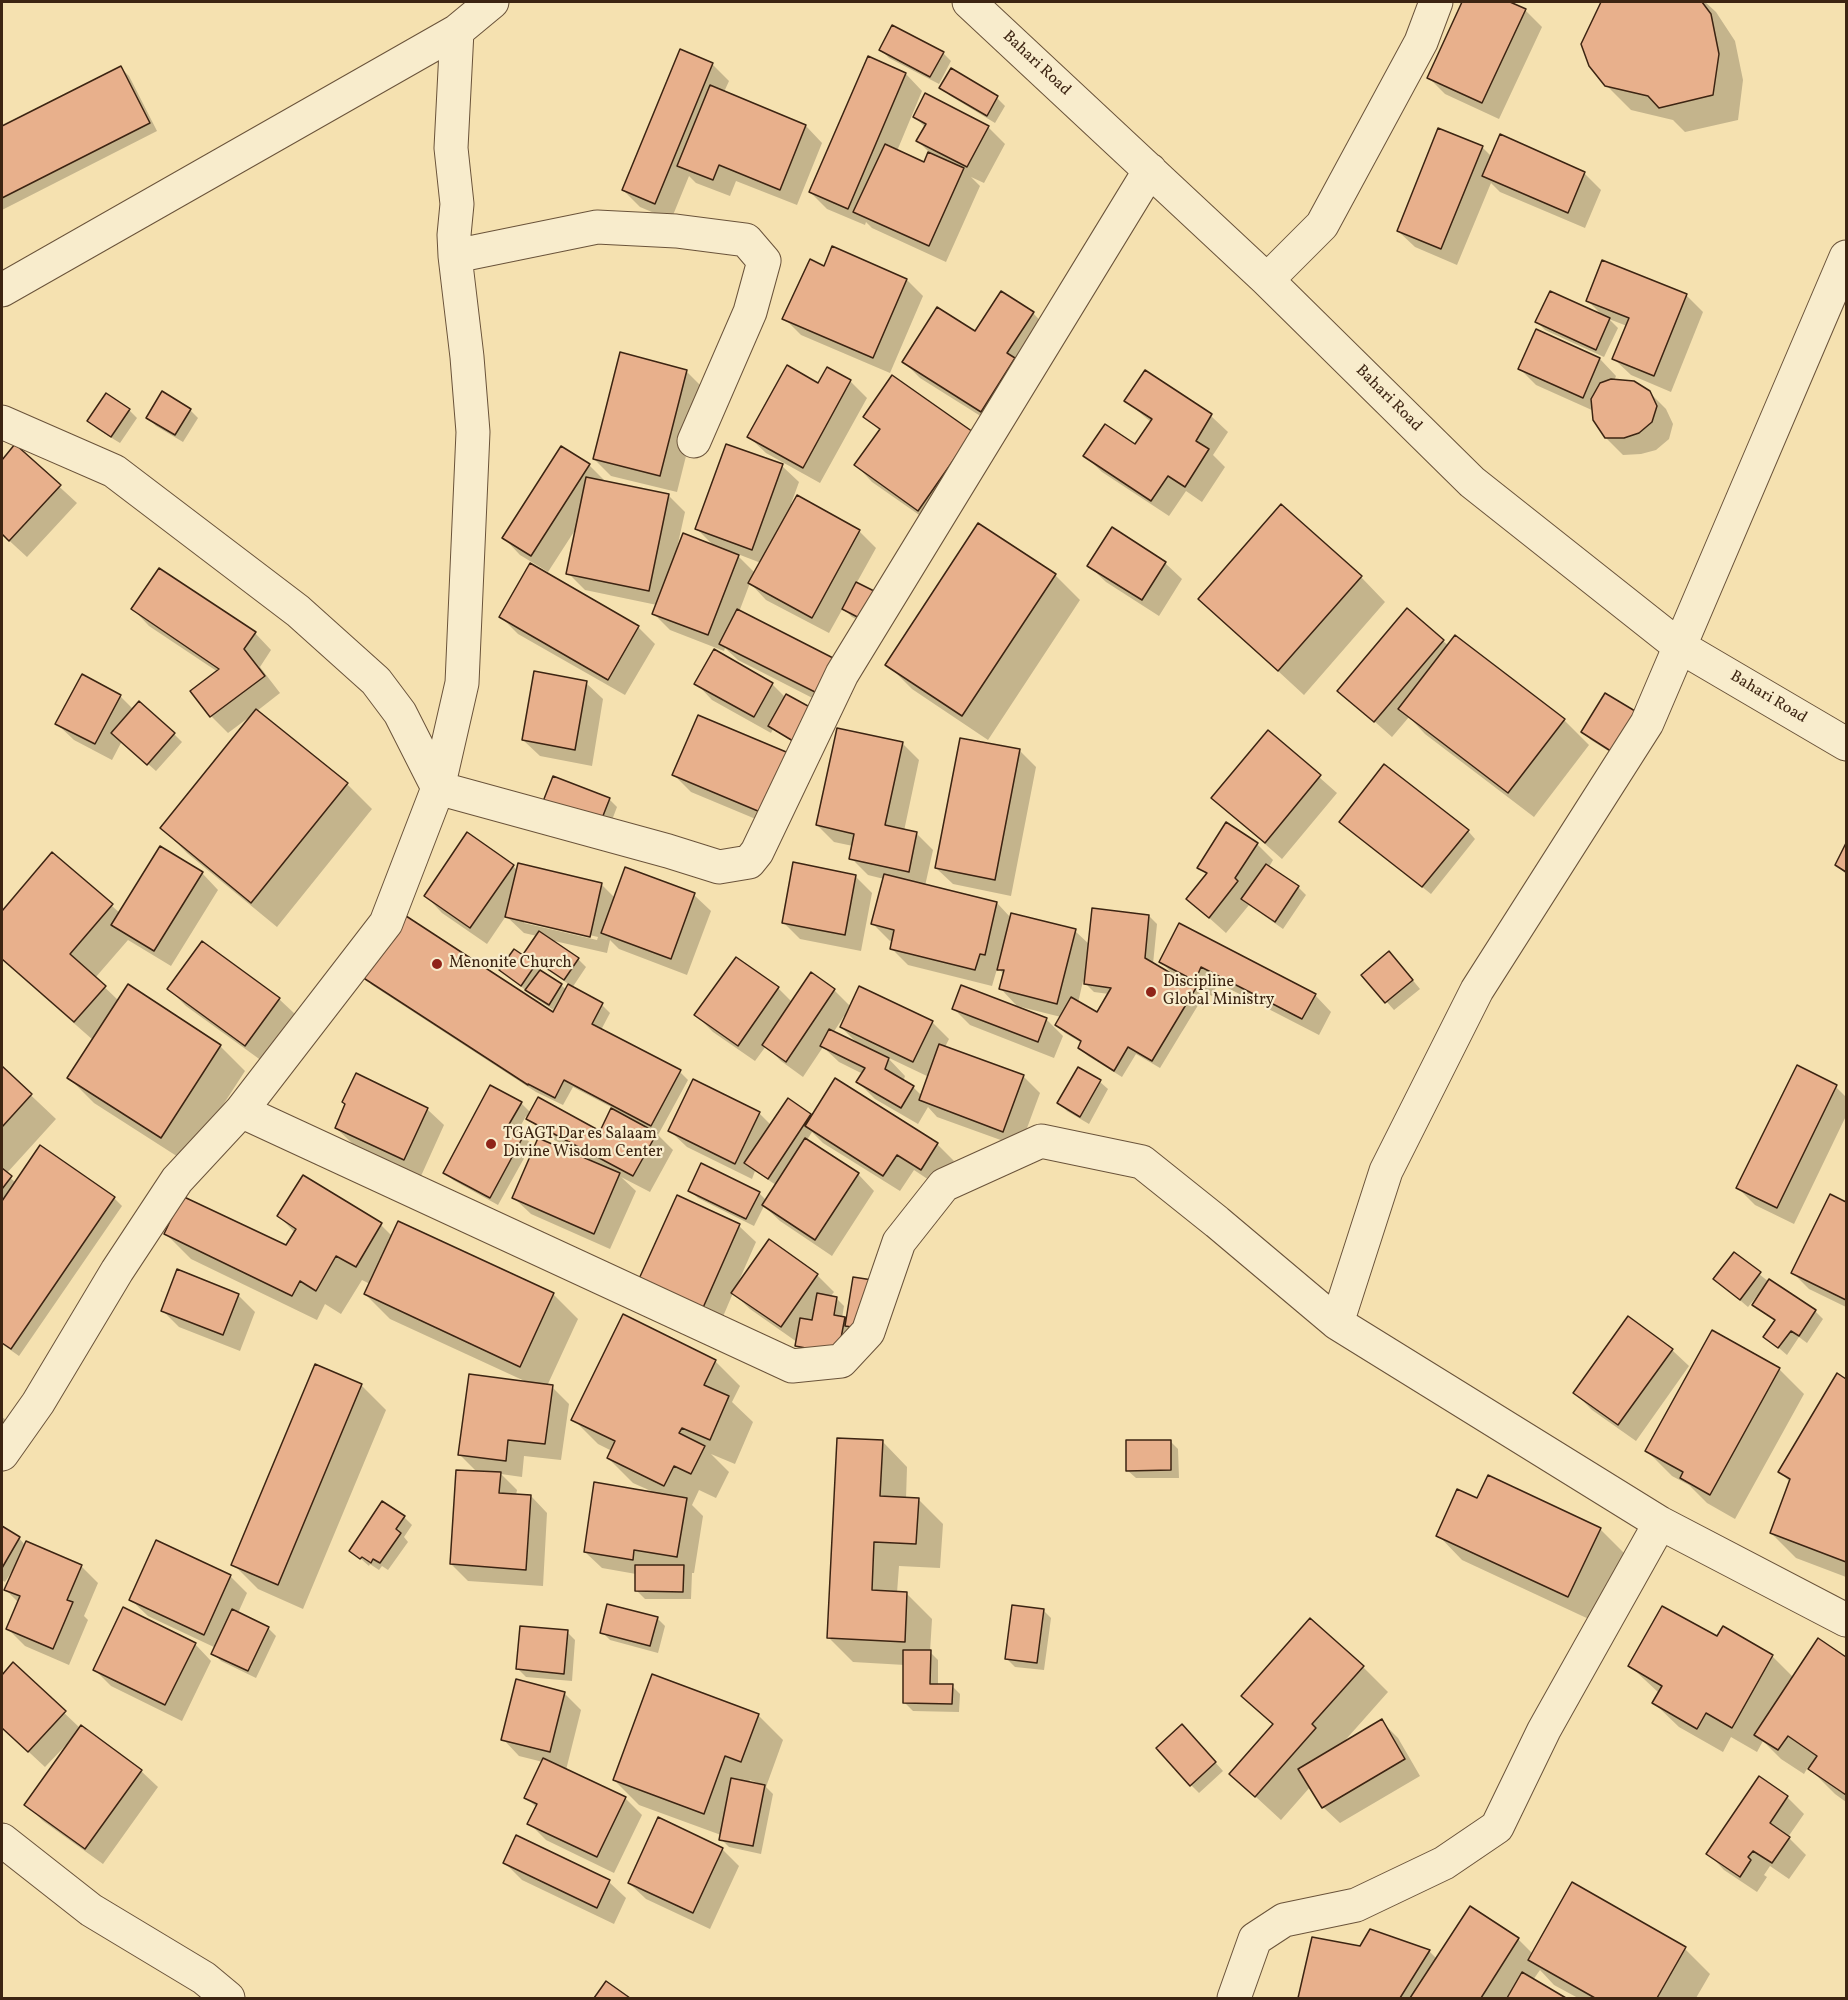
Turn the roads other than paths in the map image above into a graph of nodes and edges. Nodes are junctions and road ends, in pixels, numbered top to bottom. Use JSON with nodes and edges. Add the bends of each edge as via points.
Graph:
{"nodes":[{"id":1,"x":492,"y":2,"type":"edge"},
{"id":2,"x":969,"y":2,"type":"edge"},
{"id":3,"x":1436,"y":2,"type":"edge"},
{"id":4,"x":457,"y":31,"type":"junction"},
{"id":5,"x":1150,"y":170,"type":"junction"},
{"id":6,"x":455,"y":256,"type":"junction"},
{"id":7,"x":1846,"y":257,"type":"edge"},
{"id":8,"x":1267,"y":280,"type":"junction"},
{"id":9,"x":2,"y":290,"type":"edge"},
{"id":10,"x":2,"y":423,"type":"edge"},
{"id":11,"x":694,"y":441,"type":"dead end"},
{"id":12,"x":1679,"y":646,"type":"junction"},
{"id":13,"x":1846,"y":744,"type":"edge"},
{"id":14,"x":438,"y":788,"type":"junction"},
{"id":15,"x":241,"y":1111,"type":"junction"},
{"id":16,"x":1337,"y":1323,"type":"junction"},
{"id":17,"x":2,"y":1454,"type":"edge"},
{"id":18,"x":1660,"y":1523,"type":"junction"},
{"id":19,"x":1846,"y":1620,"type":"edge"},
{"id":20,"x":2,"y":1840,"type":"edge"},
{"id":21,"x":228,"y":1998,"type":"edge"},
{"id":22,"x":1234,"y":1998,"type":"edge"}],
"edges":[{"from":1,"to":4,"type":"street"},
{"from":2,"to":5,"type":"street","name":"Bahari Road"},
{"from":3,"to":8,"type":"street","via":[[1421,42],[1322,225]]},
{"from":4,"to":6,"type":"street","via":[[451,148],[457,204]]},
{"from":4,"to":9,"type":"street"},
{"from":5,"to":8,"type":"street","name":"Bahari Road"},
{"from":5,"to":14,"type":"street","via":[[842,674],[749,862],[719,867]]},
{"from":6,"to":11,"type":"street","via":[[597,227],[746,240],[764,261],[750,312]]},
{"from":6,"to":14,"type":"street","via":[[473,432],[462,683]]},
{"from":7,"to":12,"type":"street"},
{"from":8,"to":12,"type":"street","name":"Bahari Road","via":[[1472,482]]},
{"from":10,"to":14,"type":"street","via":[[114,471],[298,611],[376,681],[400,713]]},
{"from":12,"to":13,"type":"street","name":"Bahari Road"},
{"from":12,"to":16,"type":"street","via":[[1647,723],[1466,1011],[1386,1171]]},
{"from":14,"to":15,"type":"street","via":[[386,923]]},
{"from":15,"to":16,"type":"street","via":[[792,1366],[841,1361],[868,1332],[899,1242],[944,1185],[1041,1141],[1142,1162]]},
{"from":15,"to":17,"type":"street","via":[[177,1180]]},
{"from":16,"to":18,"type":"street"},
{"from":18,"to":19,"type":"street"},
{"from":18,"to":22,"type":"street","via":[[1550,1719],[1497,1827],[1444,1863],[1356,1905],[1284,1920],[1255,1939]]},
{"from":20,"to":21,"type":"street","via":[[91,1911],[204,1978]]}]}
